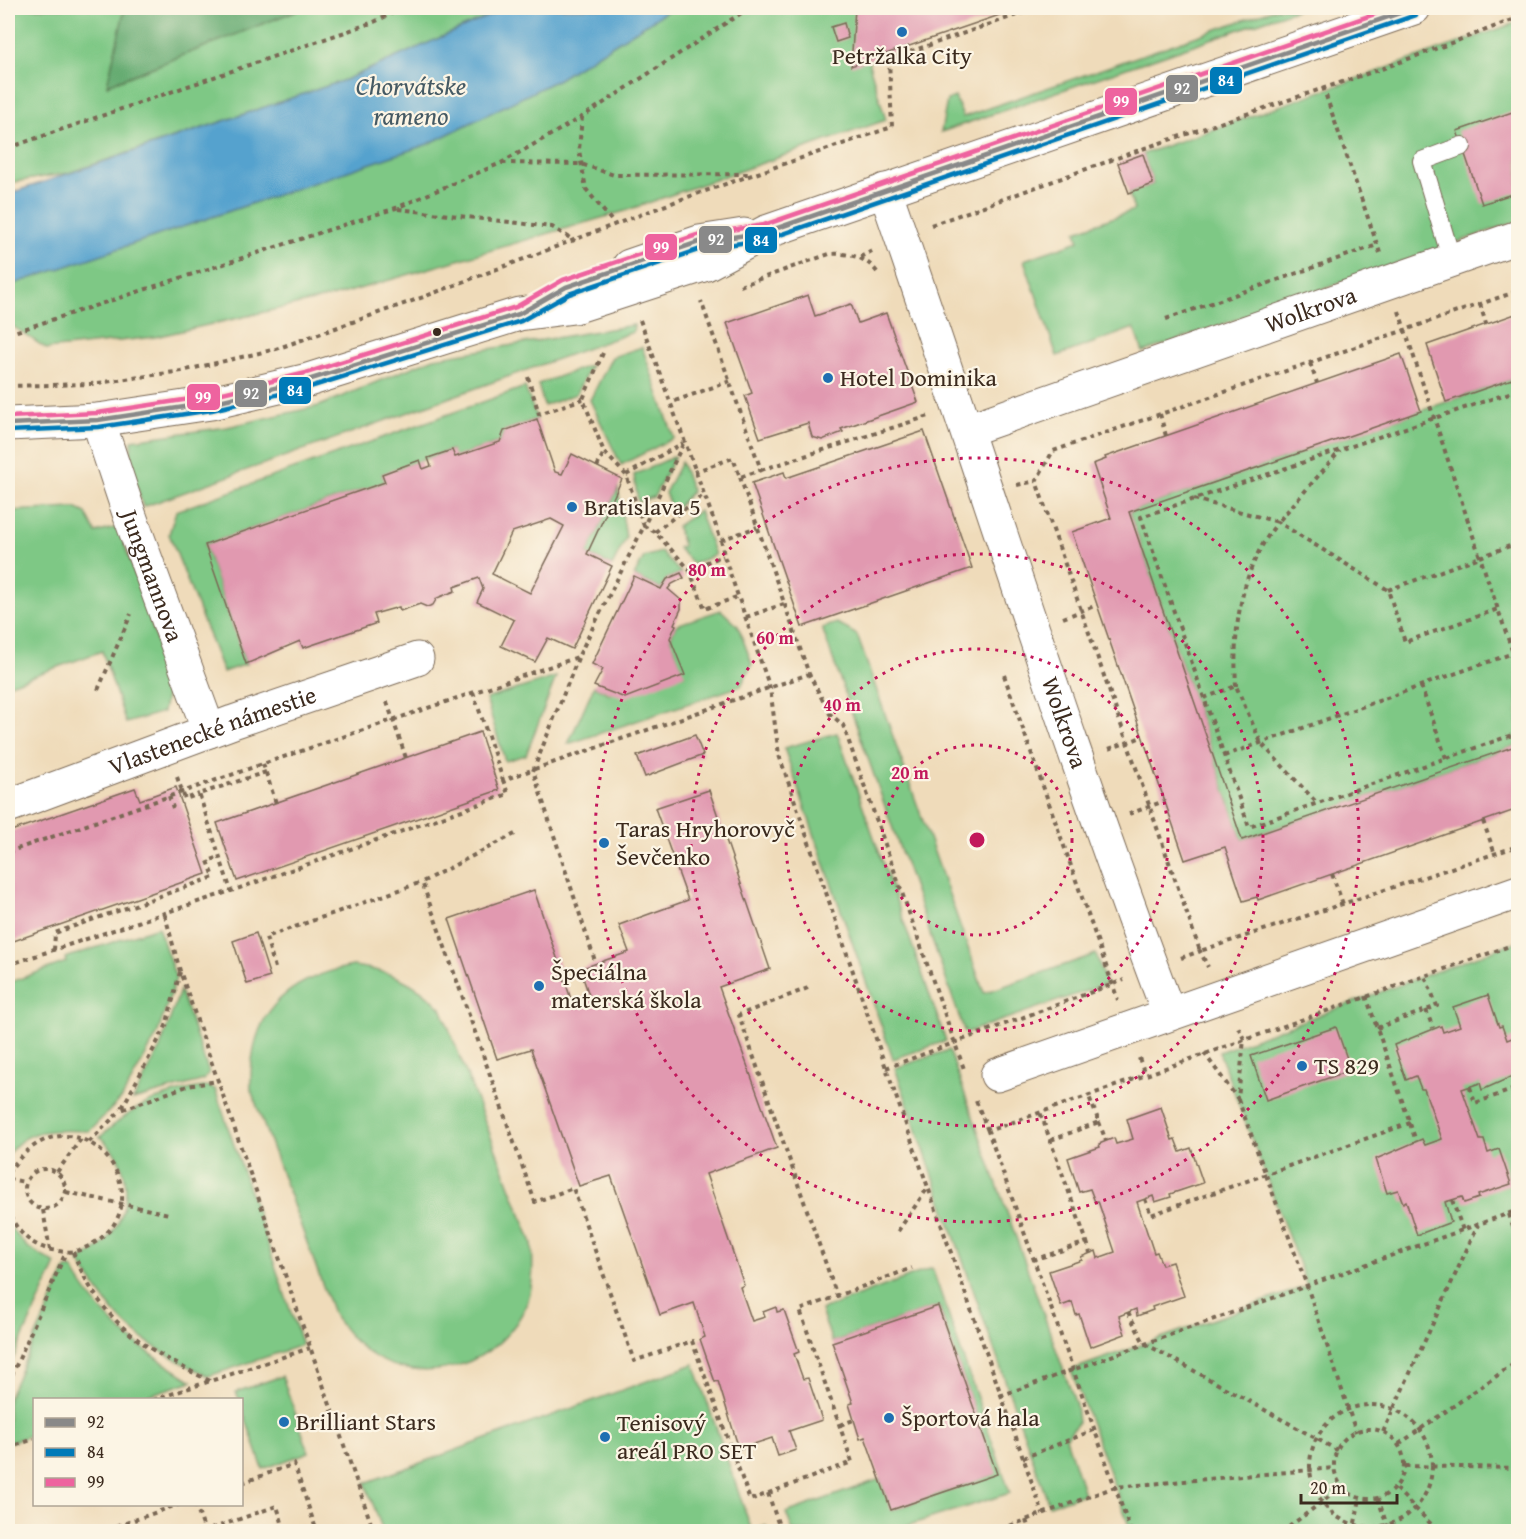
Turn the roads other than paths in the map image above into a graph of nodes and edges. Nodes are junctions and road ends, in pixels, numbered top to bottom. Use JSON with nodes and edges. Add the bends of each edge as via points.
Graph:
{"nodes":[{"id":1,"x":1414,"y":8,"type":"edge"},
{"id":2,"x":1462,"y":146,"type":"dead end"},
{"id":3,"x":885,"y":190,"type":"junction"},
{"id":4,"x":1518,"y":237,"type":"edge"},
{"id":5,"x":1452,"y":261,"type":"junction"},
{"id":6,"x":98,"y":420,"type":"junction"},
{"id":7,"x":8,"y":424,"type":"edge"},
{"id":8,"x":967,"y":430,"type":"junction"},
{"id":9,"x":417,"y":659,"type":"dead end"},
{"id":10,"x":209,"y":731,"type":"junction"},
{"id":11,"x":8,"y":806,"type":"edge"},
{"id":12,"x":1518,"y":892,"type":"edge"},
{"id":13,"x":1169,"y":1014,"type":"junction"},
{"id":14,"x":980,"y":1083,"type":"road end"}],
"edges":[{"from":1,"to":3,"type":"street"},
{"from":2,"to":5,"type":"lane","via":[[1422,161]]},
{"from":3,"to":6,"type":"street","via":[[766,232],[699,242],[566,287],[519,314],[309,380],[211,403]]},
{"from":3,"to":8,"type":"street","name":"Wolkrova"},
{"from":4,"to":5,"type":"street","name":"Wolkrova"},
{"from":5,"to":8,"type":"street","name":"Wolkrova"},
{"from":6,"to":7,"type":"street"},
{"from":6,"to":10,"type":"street","name":"Jungmannova"},
{"from":8,"to":13,"type":"street","name":"Wolkrova","via":[[1032,630]]},
{"from":9,"to":10,"type":"street","name":"Vlastenecké námestie"},
{"from":10,"to":11,"type":"street","name":"Vlastenecké námestie"},
{"from":12,"to":13,"type":"street"},
{"from":13,"to":14,"type":"street"}]}
